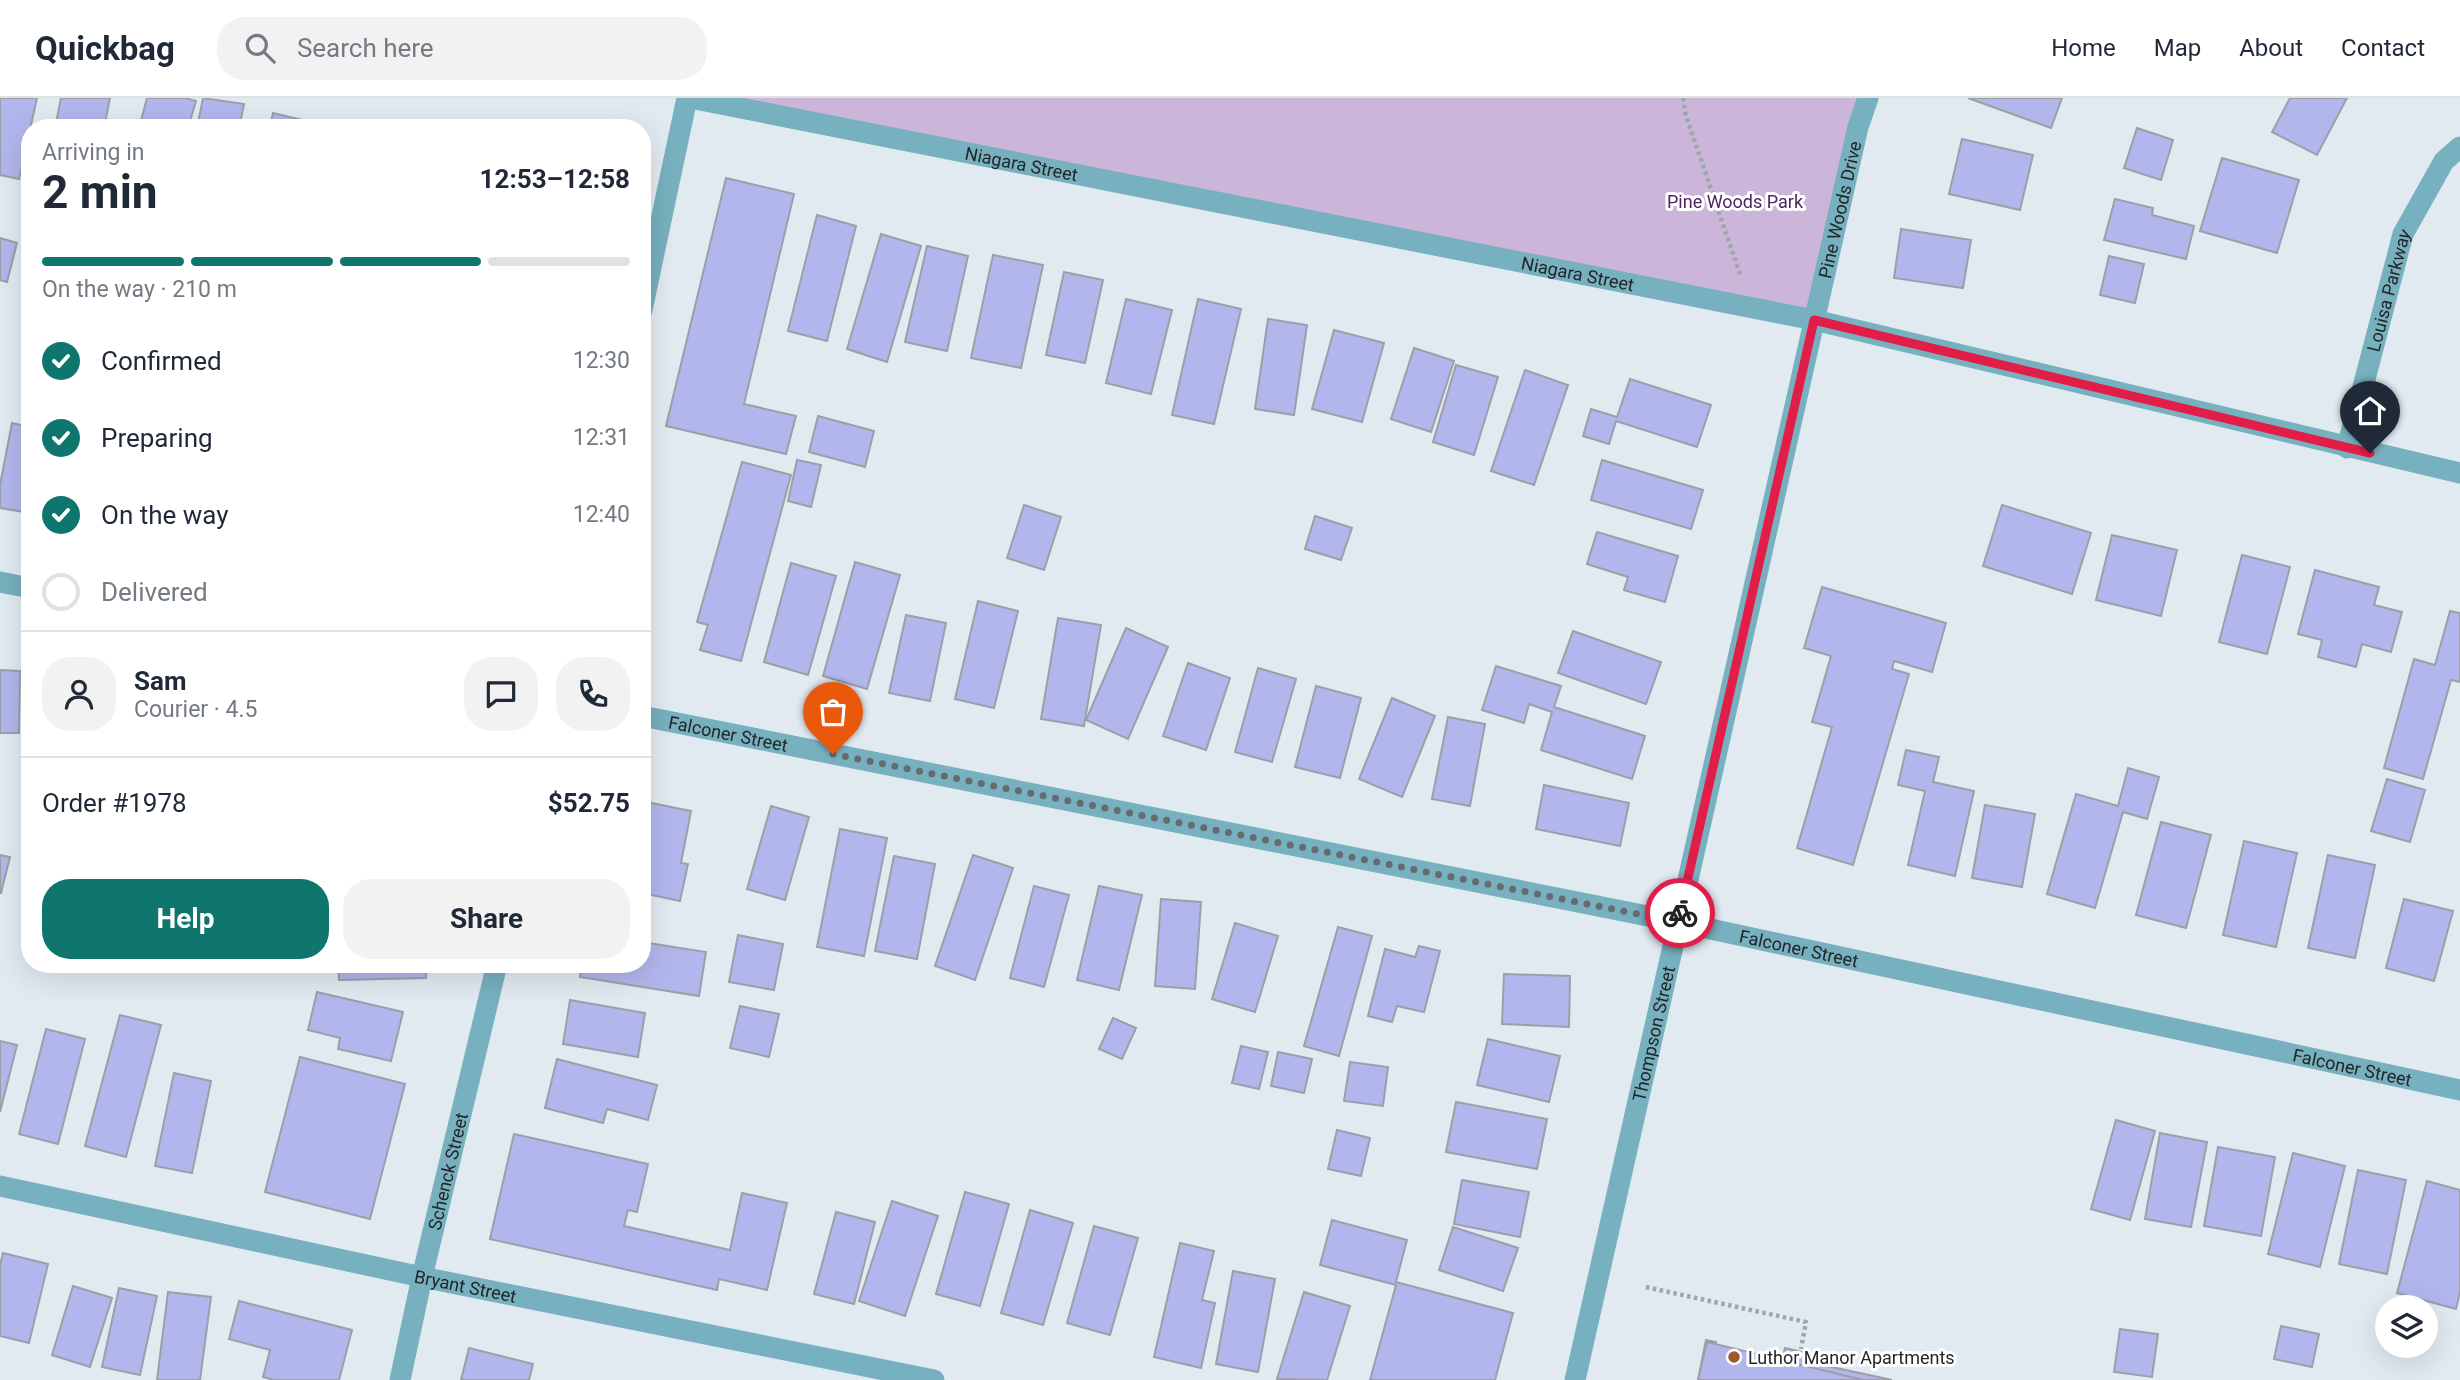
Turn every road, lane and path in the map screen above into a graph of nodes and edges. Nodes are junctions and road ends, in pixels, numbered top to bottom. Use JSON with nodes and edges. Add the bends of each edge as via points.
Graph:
{"nodes":[{"id":1,"x":688,"y":98,"type":"edge"},
{"id":2,"x":1683,"y":98,"type":"edge"},
{"id":3,"x":1868,"y":98,"type":"edge"},
{"id":4,"x":2460,"y":147,"type":"edge"},
{"id":5,"x":651,"y":269,"type":"edge"},
{"id":6,"x":1752,"y":309,"type":"junction"},
{"id":7,"x":1814,"y":320,"type":"junction"},
{"id":8,"x":2347,"y":448,"type":"junction"},
{"id":9,"x":2460,"y":473,"type":"edge"},
{"id":10,"x":0,"y":582,"type":"edge"},
{"id":11,"x":21,"y":586,"type":"edge"},
{"id":12,"x":651,"y":718,"type":"edge"},
{"id":13,"x":1678,"y":922,"type":"junction"},
{"id":14,"x":495,"y":973,"type":"edge"},
{"id":15,"x":2460,"y":1090,"type":"edge"},
{"id":16,"x":0,"y":1186,"type":"edge"},
{"id":17,"x":422,"y":1277,"type":"junction"},
{"id":18,"x":1646,"y":1287,"type":"dead end"},
{"id":19,"x":1801,"y":1349,"type":"dead end"},
{"id":20,"x":400,"y":1380,"type":"edge"},
{"id":21,"x":934,"y":1380,"type":"edge"},
{"id":22,"x":1575,"y":1380,"type":"edge"}],
"edges":[{"from":1,"to":5,"type":"street"},
{"from":1,"to":6,"type":"street","name":"Niagara Street"},
{"from":2,"to":6,"type":"path"},
{"from":3,"to":7,"type":"street","name":"Pine Woods Drive"},
{"from":4,"to":8,"type":"street","name":"Louisa Parkway","via":[[2444,161],[2403,234]]},
{"from":6,"to":7,"type":"street","name":"Niagara Street"},
{"from":7,"to":8,"type":"street","name":"Niagara Street"},
{"from":7,"to":13,"type":"street","name":"Thompson Street"},
{"from":8,"to":9,"type":"street","name":"Niagara Street"},
{"from":10,"to":11,"type":"street"},
{"from":12,"to":13,"type":"street","name":"Falconer Street"},
{"from":13,"to":15,"type":"street","name":"Falconer Street"},
{"from":13,"to":22,"type":"street","name":"Thompson Street"},
{"from":14,"to":17,"type":"street","name":"Schenck Street"},
{"from":16,"to":17,"type":"street","name":"Bryant Street"},
{"from":17,"to":20,"type":"street","name":"Schenck Street"},
{"from":17,"to":21,"type":"street","name":"Bryant Street"},
{"from":18,"to":19,"type":"path","via":[[1806,1322]]}]}
